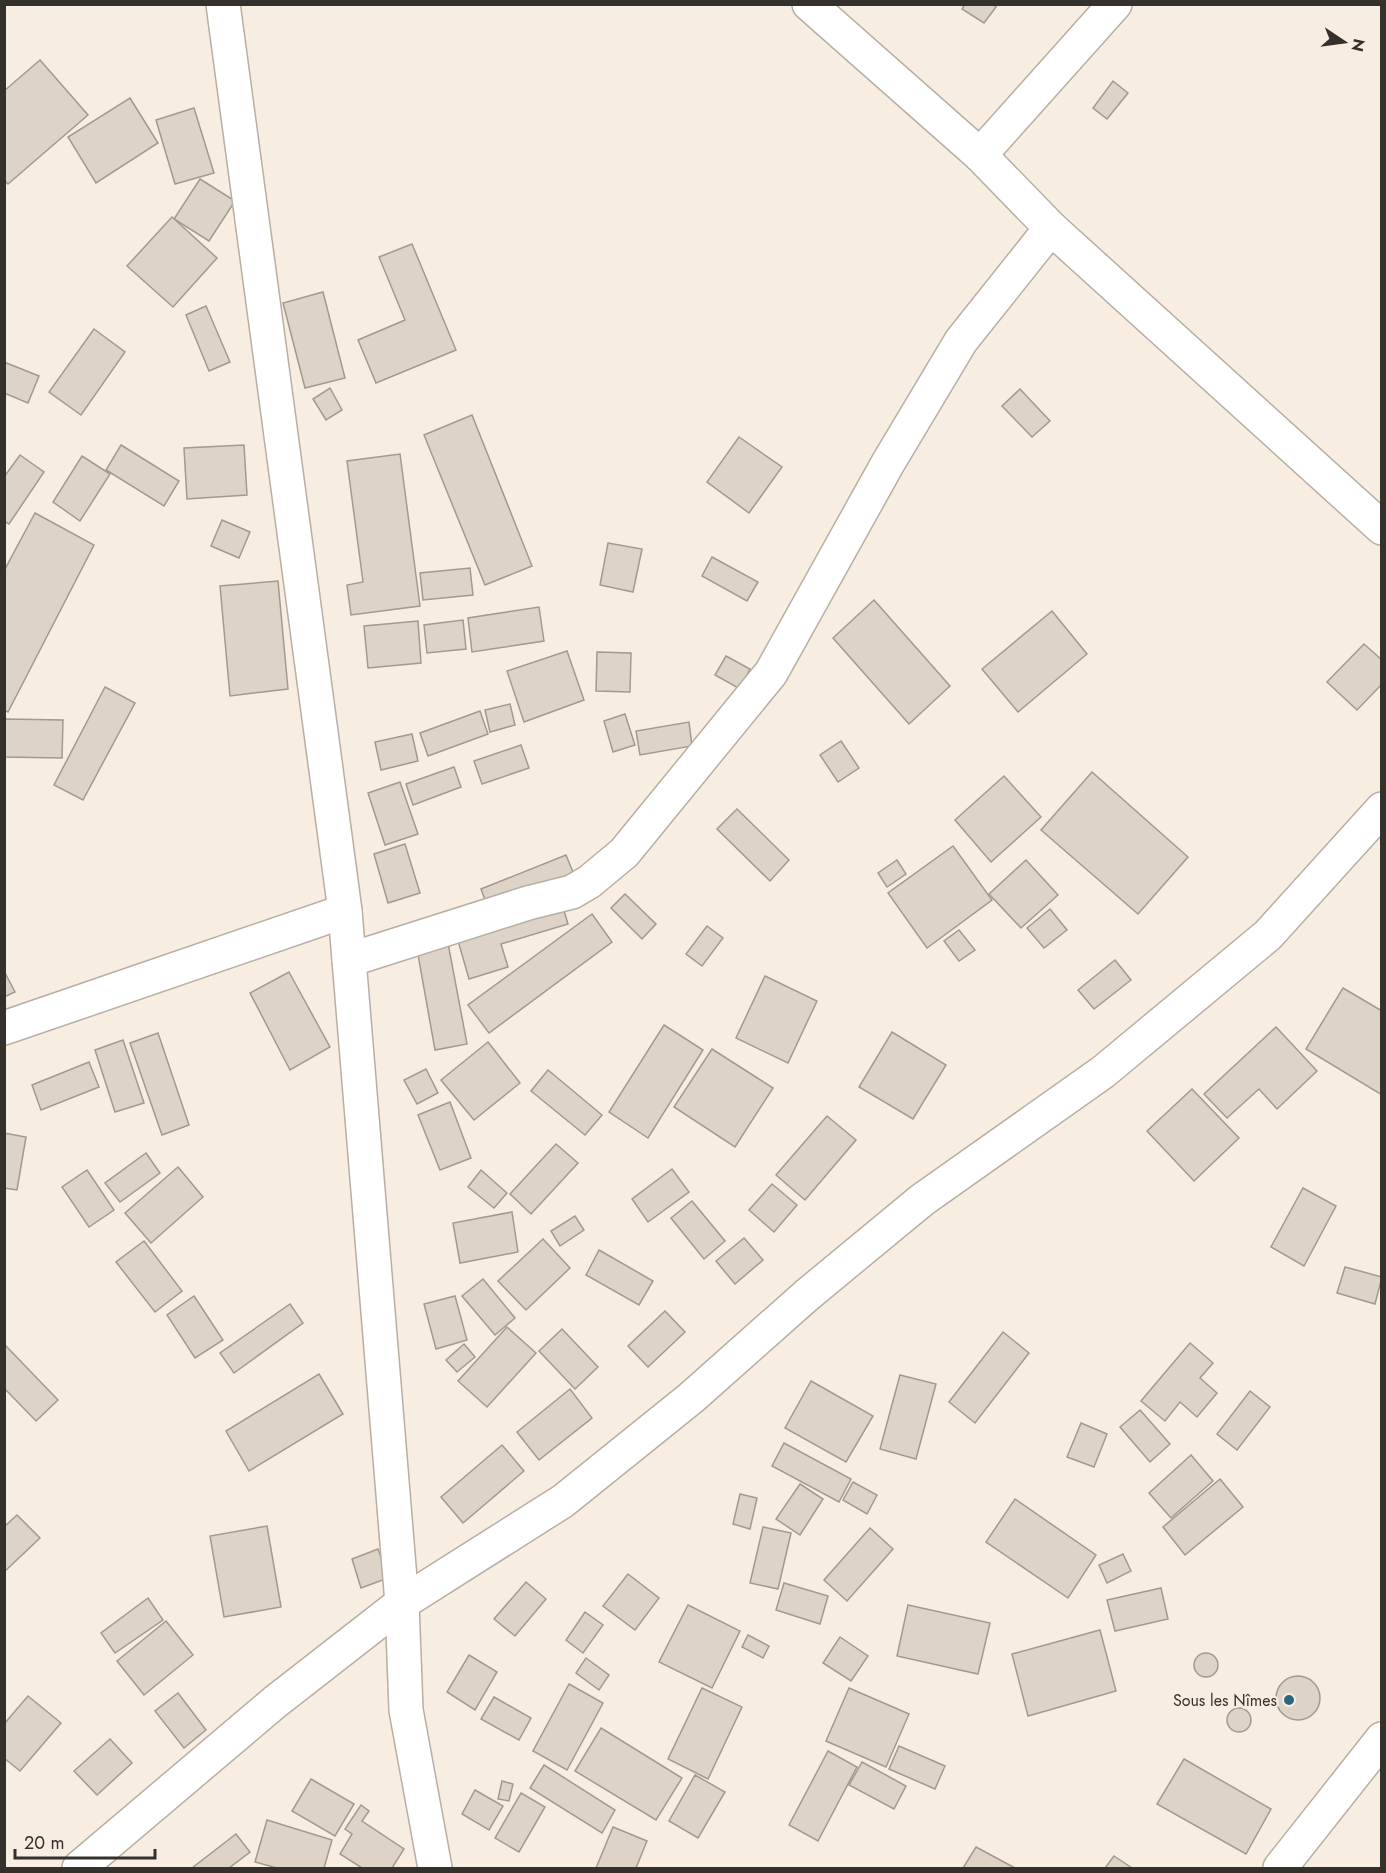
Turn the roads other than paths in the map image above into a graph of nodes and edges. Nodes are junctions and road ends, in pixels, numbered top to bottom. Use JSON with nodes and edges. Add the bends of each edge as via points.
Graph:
{"nodes":[{"id":1,"x":223,"y":4,"type":"edge"},
{"id":2,"x":809,"y":4,"type":"edge"},
{"id":3,"x":1115,"y":4,"type":"edge"},
{"id":4,"x":980,"y":155,"type":"junction"},
{"id":5,"x":1051,"y":228,"type":"junction"},
{"id":6,"x":1382,"y":528,"type":"edge"},
{"id":7,"x":1382,"y":809,"type":"edge"},
{"id":8,"x":345,"y":911,"type":"junction"},
{"id":9,"x":349,"y":960,"type":"junction"},
{"id":10,"x":4,"y":1028,"type":"edge"},
{"id":11,"x":402,"y":1603,"type":"junction"},
{"id":12,"x":1382,"y":1739,"type":"edge"},
{"id":13,"x":79,"y":1869,"type":"edge"},
{"id":14,"x":435,"y":1869,"type":"edge"},
{"id":15,"x":1280,"y":1869,"type":"edge"}],
"edges":[{"from":1,"to":8,"type":"street"},
{"from":2,"to":4,"type":"street"},
{"from":3,"to":4,"type":"street"},
{"from":4,"to":5,"type":"street"},
{"from":5,"to":6,"type":"street"},
{"from":5,"to":9,"type":"street","via":[[961,341],[771,673],[624,853],[572,892]]},
{"from":7,"to":11,"type":"street","via":[[1268,935],[1103,1072],[922,1200],[807,1295],[692,1398],[563,1501]]},
{"from":8,"to":9,"type":"street"},
{"from":8,"to":10,"type":"street"},
{"from":9,"to":11,"type":"street"},
{"from":11,"to":13,"type":"street","via":[[275,1702]]},
{"from":11,"to":14,"type":"street","via":[[406,1710]]},
{"from":12,"to":15,"type":"street"}]}
